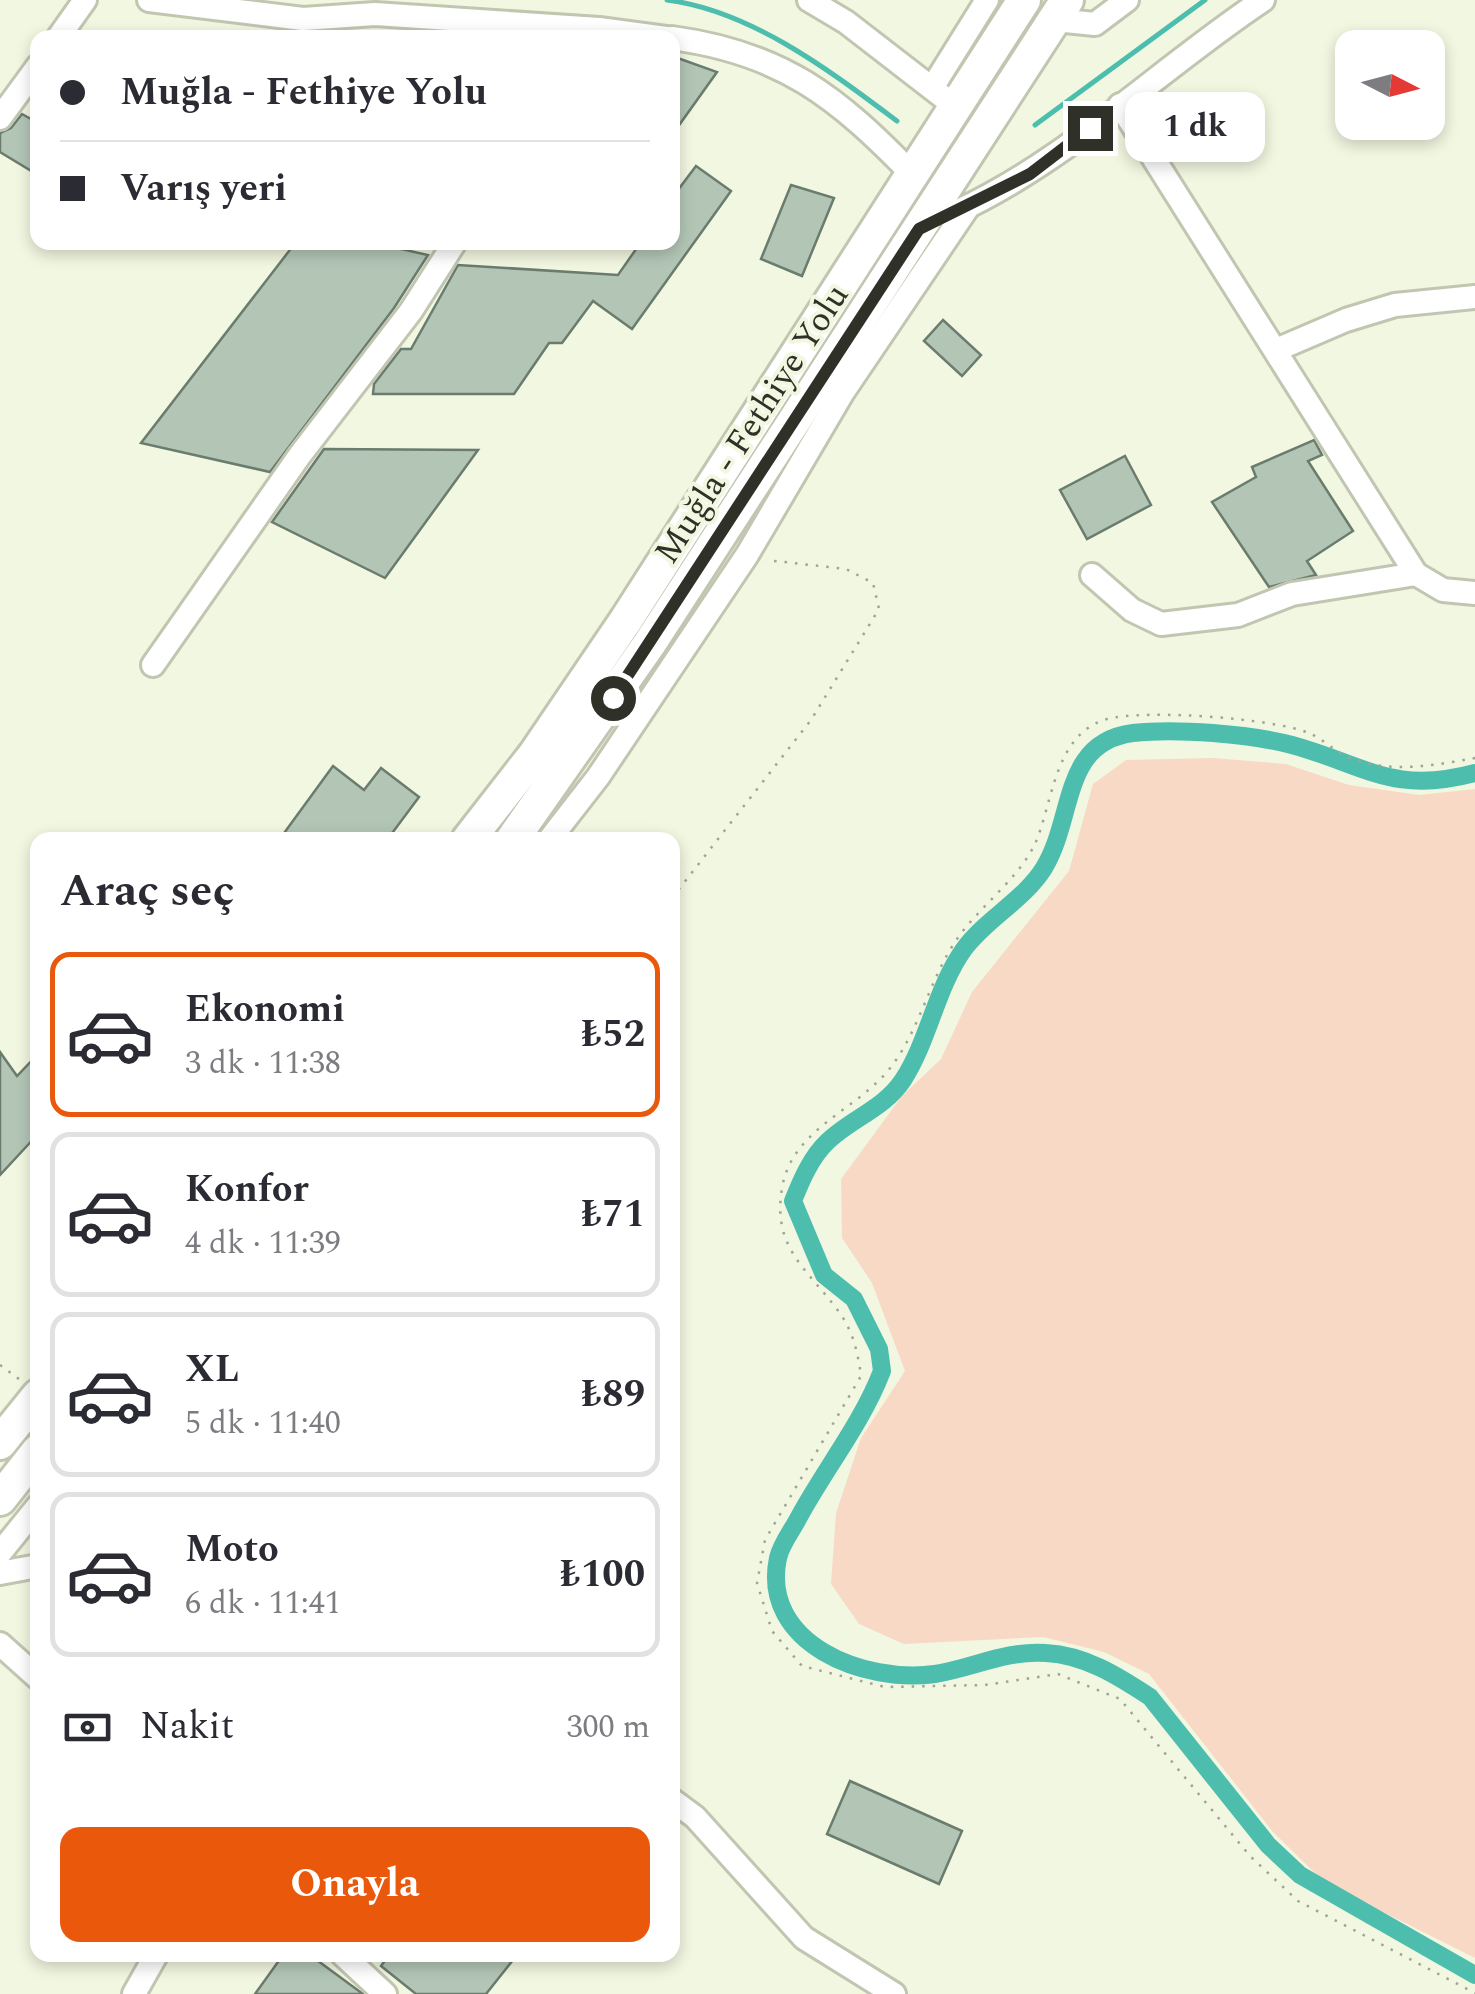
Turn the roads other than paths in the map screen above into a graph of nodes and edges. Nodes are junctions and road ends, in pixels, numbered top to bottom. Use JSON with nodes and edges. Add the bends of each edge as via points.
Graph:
{"nodes":[{"id":1,"x":84,"y":0,"type":"edge"},
{"id":2,"x":148,"y":0,"type":"edge"},
{"id":3,"x":809,"y":0,"type":"edge"},
{"id":4,"x":987,"y":0,"type":"edge"},
{"id":5,"x":1024,"y":0,"type":"edge"},
{"id":6,"x":1128,"y":0,"type":"edge"},
{"id":7,"x":1263,"y":0,"type":"edge"},
{"id":8,"x":1061,"y":10,"type":"edge"},
{"id":9,"x":63,"y":30,"type":"edge"},
{"id":10,"x":561,"y":30,"type":"edge"},
{"id":11,"x":680,"y":40,"type":"edge"},
{"id":12,"x":30,"y":77,"type":"edge"},
{"id":13,"x":944,"y":98,"type":"junction"},
{"id":14,"x":1120,"y":105,"type":"junction"},
{"id":15,"x":0,"y":118,"type":"edge"},
{"id":16,"x":912,"y":174,"type":"junction"},
{"id":17,"x":968,"y":207,"type":"junction"},
{"id":18,"x":919,"y":229,"type":"junction"},
{"id":19,"x":450,"y":250,"type":"edge"},
{"id":20,"x":1475,"y":296,"type":"edge"},
{"id":21,"x":1276,"y":350,"type":"junction"},
{"id":22,"x":719,"y":537,"type":"junction"},
{"id":23,"x":748,"y":555,"type":"junction"},
{"id":24,"x":1092,"y":574,"type":"dead end"},
{"id":25,"x":1416,"y":574,"type":"junction"},
{"id":26,"x":1475,"y":593,"type":"edge"},
{"id":27,"x":153,"y":665,"type":"dead end"},
{"id":28,"x":474,"y":832,"type":"edge"},
{"id":29,"x":518,"y":832,"type":"edge"},
{"id":30,"x":555,"y":832,"type":"edge"},
{"id":31,"x":30,"y":1406,"type":"edge"},
{"id":32,"x":0,"y":1443,"type":"edge"},
{"id":33,"x":30,"y":1461,"type":"edge"},
{"id":34,"x":0,"y":1500,"type":"edge"},
{"id":35,"x":30,"y":1516,"type":"edge"},
{"id":36,"x":0,"y":1552,"type":"edge"},
{"id":37,"x":30,"y":1568,"type":"edge"},
{"id":38,"x":0,"y":1574,"type":"edge"},
{"id":39,"x":0,"y":1644,"type":"edge"},
{"id":40,"x":30,"y":1671,"type":"edge"},
{"id":41,"x":680,"y":1806,"type":"edge"},
{"id":42,"x":152,"y":1962,"type":"edge"},
{"id":43,"x":351,"y":1962,"type":"edge"},
{"id":44,"x":134,"y":1994,"type":"edge"},
{"id":45,"x":385,"y":1994,"type":"edge"},
{"id":46,"x":894,"y":1994,"type":"edge"}],
"edges":[{"from":1,"to":9,"type":"street"},
{"from":2,"to":10,"type":"street","via":[[303,19],[375,14]]},
{"from":3,"to":13,"type":"street"},
{"from":4,"to":13,"type":"street"},
{"from":5,"to":13,"type":"highway","name":"Muğla - Fethiye Yolu"},
{"from":6,"to":8,"type":"street","via":[[1096,24]]},
{"from":7,"to":14,"type":"street"},
{"from":8,"to":18,"type":"highway","name":"Muğla - Fethiye Yolu"},
{"from":11,"to":16,"type":"street","via":[[726,46],[783,68],[853,113]]},
{"from":12,"to":15,"type":"street"},
{"from":13,"to":16,"type":"highway","name":"Muğla - Fethiye Yolu"},
{"from":14,"to":17,"type":"street","via":[[1030,174]]},
{"from":14,"to":21,"type":"street"},
{"from":16,"to":28,"type":"highway","name":"Muğla - Fethiye Yolu","via":[[626,620]]},
{"from":17,"to":18,"type":"street"},
{"from":17,"to":23,"type":"street","via":[[843,392]]},
{"from":18,"to":22,"type":"highway","name":"Muğla - Fethiye Yolu"},
{"from":19,"to":27,"type":"street"},
{"from":20,"to":21,"type":"street","via":[[1395,306]]},
{"from":21,"to":25,"type":"street"},
{"from":22,"to":23,"type":"street"},
{"from":22,"to":29,"type":"highway","name":"Muğla - Fethiye Yolu"},
{"from":23,"to":30,"type":"street"},
{"from":24,"to":25,"type":"street","via":[[1132,610],[1161,624],[1238,615],[1292,594]]},
{"from":25,"to":26,"type":"street","via":[[1443,590]]},
{"from":31,"to":32,"type":"highway"},
{"from":33,"to":34,"type":"highway"},
{"from":35,"to":36,"type":"street"},
{"from":37,"to":38,"type":"street"},
{"from":39,"to":40,"type":"street"},
{"from":41,"to":46,"type":"street","via":[[804,1938]]},
{"from":42,"to":44,"type":"street"},
{"from":43,"to":45,"type":"street"}]}
